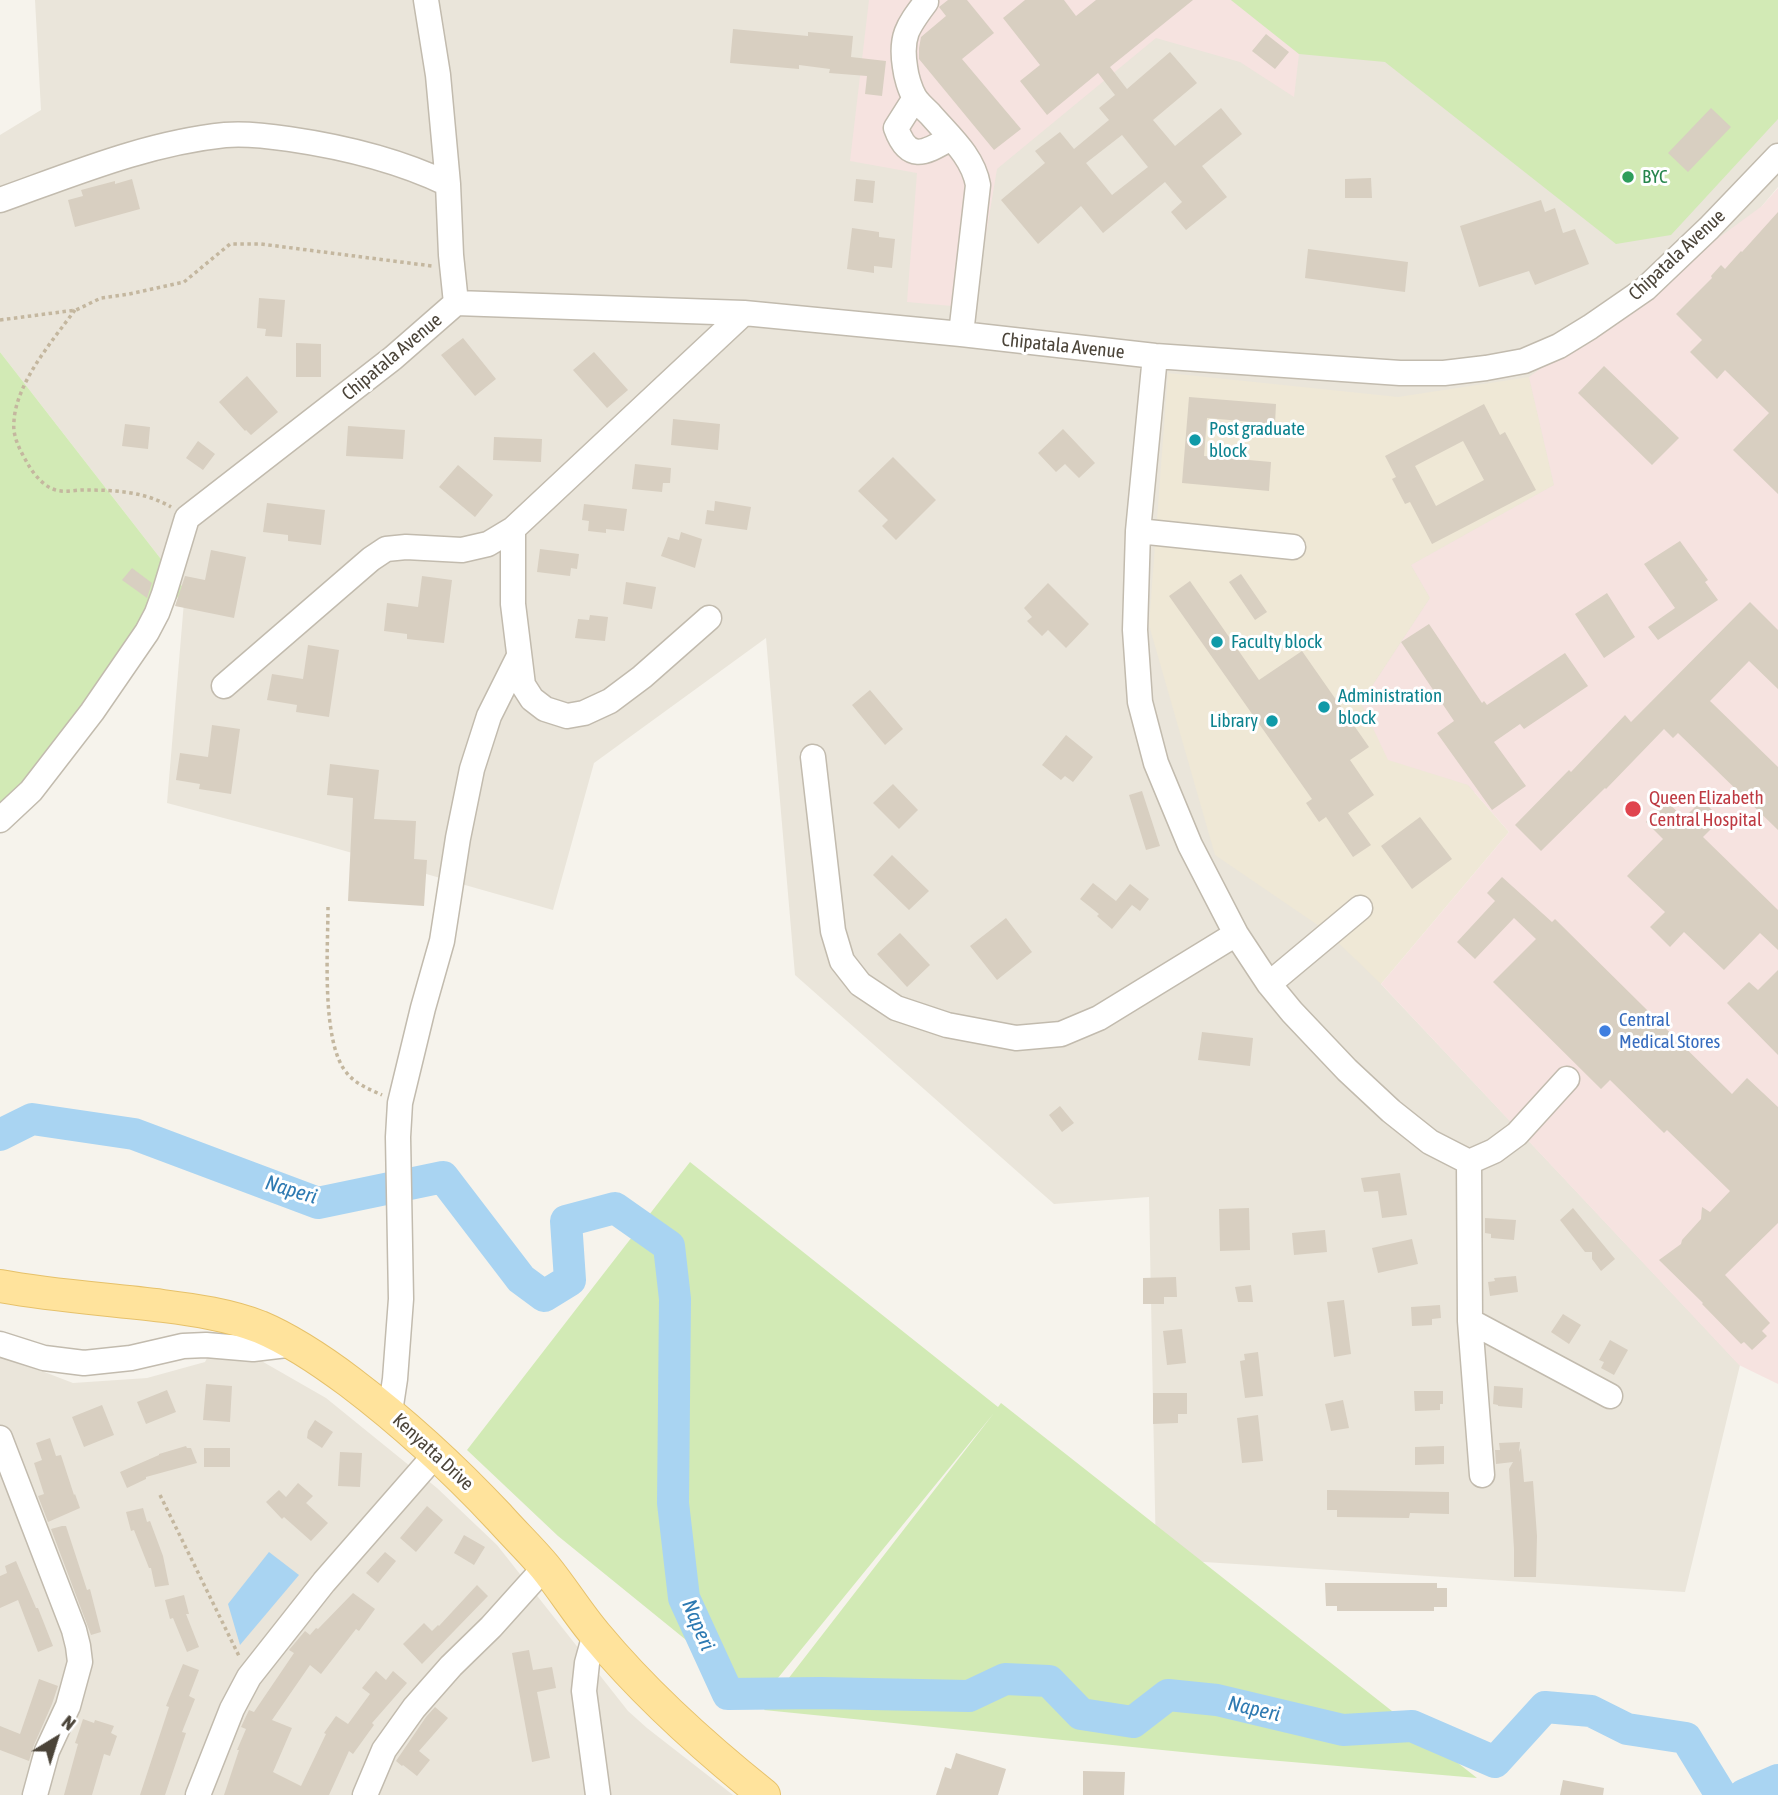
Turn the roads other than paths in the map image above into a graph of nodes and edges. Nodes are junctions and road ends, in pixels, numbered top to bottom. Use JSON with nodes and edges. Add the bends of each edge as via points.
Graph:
{"nodes":[{"id":1,"x":426,"y":0,"type":"edge"},
{"id":2,"x":926,"y":2,"type":"dead end"},
{"id":3,"x":915,"y":98,"type":"junction"},
{"id":4,"x":951,"y":138,"type":"junction"},
{"id":5,"x":1778,"y":156,"type":"edge"},
{"id":6,"x":448,"y":184,"type":"junction"},
{"id":7,"x":0,"y":200,"type":"edge"},
{"id":8,"x":456,"y":303,"type":"junction"},
{"id":9,"x":744,"y":313,"type":"junction"},
{"id":10,"x":961,"y":334,"type":"junction"},
{"id":11,"x":1155,"y":356,"type":"junction"},
{"id":12,"x":513,"y":529,"type":"junction"},
{"id":13,"x":1138,"y":531,"type":"junction"},
{"id":14,"x":1293,"y":547,"type":"dead end"},
{"id":15,"x":709,"y":618,"type":"dead end"},
{"id":16,"x":520,"y":656,"type":"junction"},
{"id":17,"x":224,"y":686,"type":"dead end"},
{"id":18,"x":813,"y":757,"type":"dead end"},
{"id":19,"x":0,"y":820,"type":"edge"},
{"id":20,"x":1360,"y":908,"type":"dead end"},
{"id":21,"x":1236,"y":933,"type":"junction"},
{"id":22,"x":1269,"y":984,"type":"junction"},
{"id":23,"x":1567,"y":1079,"type":"dead end"},
{"id":24,"x":1468,"y":1162,"type":"junction"},
{"id":25,"x":0,"y":1286,"type":"edge"},
{"id":26,"x":1470,"y":1321,"type":"junction"},
{"id":27,"x":0,"y":1344,"type":"edge"},
{"id":28,"x":295,"y":1344,"type":"junction"},
{"id":29,"x":1610,"y":1396,"type":"dead end"},
{"id":30,"x":390,"y":1412,"type":"junction"},
{"id":31,"x":0,"y":1438,"type":"edge"},
{"id":32,"x":436,"y":1454,"type":"junction"},
{"id":33,"x":1482,"y":1475,"type":"dead end"},
{"id":34,"x":545,"y":1567,"type":"junction"},
{"id":35,"x":595,"y":1634,"type":"junction"},
{"id":36,"x":36,"y":1795,"type":"edge"},
{"id":37,"x":198,"y":1795,"type":"edge"},
{"id":38,"x":365,"y":1795,"type":"edge"},
{"id":39,"x":598,"y":1795,"type":"edge"},
{"id":40,"x":764,"y":1795,"type":"edge"}],
"edges":[{"from":1,"to":6,"type":"street"},
{"from":2,"to":3,"type":"street","via":[[912,20],[902,50]]},
{"from":3,"to":4,"type":"street"},
{"from":3,"to":4,"type":"street","via":[[897,128],[902,143],[926,152]]},
{"from":4,"to":10,"type":"street","via":[[969,159],[978,186]]},
{"from":5,"to":11,"type":"street","name":"Chipatala Avenue","via":[[1645,289],[1559,346],[1524,360],[1444,373],[1399,373]]},
{"from":6,"to":7,"type":"street","via":[[414,169],[328,145],[228,135],[127,156]]},
{"from":6,"to":8,"type":"street"},
{"from":8,"to":9,"type":"street","name":"Chipatala Avenue"},
{"from":8,"to":19,"type":"street","name":"Chipatala Avenue","via":[[393,358],[187,518],[147,632],[92,712],[30,791]]},
{"from":9,"to":10,"type":"street","name":"Chipatala Avenue"},
{"from":9,"to":12,"type":"street"},
{"from":10,"to":11,"type":"street","name":"Chipatala Avenue"},
{"from":11,"to":13,"type":"street"},
{"from":12,"to":16,"type":"street","via":[[513,604]]},
{"from":12,"to":17,"type":"street","via":[[488,544],[462,550],[386,549]]},
{"from":13,"to":14,"type":"street"},
{"from":13,"to":21,"type":"street","via":[[1135,630],[1140,702],[1156,763],[1190,845]]},
{"from":15,"to":16,"type":"street","via":[[642,677],[610,701],[584,713],[567,716],[532,699],[523,685]]},
{"from":16,"to":30,"type":"street","via":[[489,716],[472,769],[442,941],[400,1103],[401,1299]]},
{"from":18,"to":21,"type":"street","via":[[833,931],[842,961],[860,984],[896,1008],[947,1025],[1016,1038],[1061,1034],[1099,1018]]},
{"from":20,"to":22,"type":"street"},
{"from":21,"to":22,"type":"street"},
{"from":22,"to":24,"type":"street","via":[[1391,1111],[1430,1142]]},
{"from":23,"to":24,"type":"street","via":[[1517,1134]]},
{"from":24,"to":26,"type":"street"},
{"from":25,"to":28,"type":"main road","name":"Kenyatta Drive","via":[[221,1315]]},
{"from":26,"to":29,"type":"street"},
{"from":26,"to":33,"type":"street"},
{"from":27,"to":28,"type":"street","via":[[44,1358],[84,1363],[183,1346],[253,1349]]},
{"from":28,"to":30,"type":"main road","name":"Kenyatta Drive"},
{"from":30,"to":32,"type":"main road","name":"Kenyatta Drive"},
{"from":31,"to":36,"type":"street","via":[[74,1630],[80,1662]]},
{"from":32,"to":34,"type":"main road","name":"Kenyatta Drive"},
{"from":32,"to":37,"type":"street","via":[[324,1582],[249,1677]]},
{"from":34,"to":35,"type":"main road","name":"Kenyatta Drive"},
{"from":34,"to":38,"type":"street","via":[[414,1708],[384,1750]]},
{"from":35,"to":39,"type":"street","via":[[584,1691]]},
{"from":35,"to":40,"type":"main road","name":"Kenyatta Drive","via":[[670,1713]]}]}
